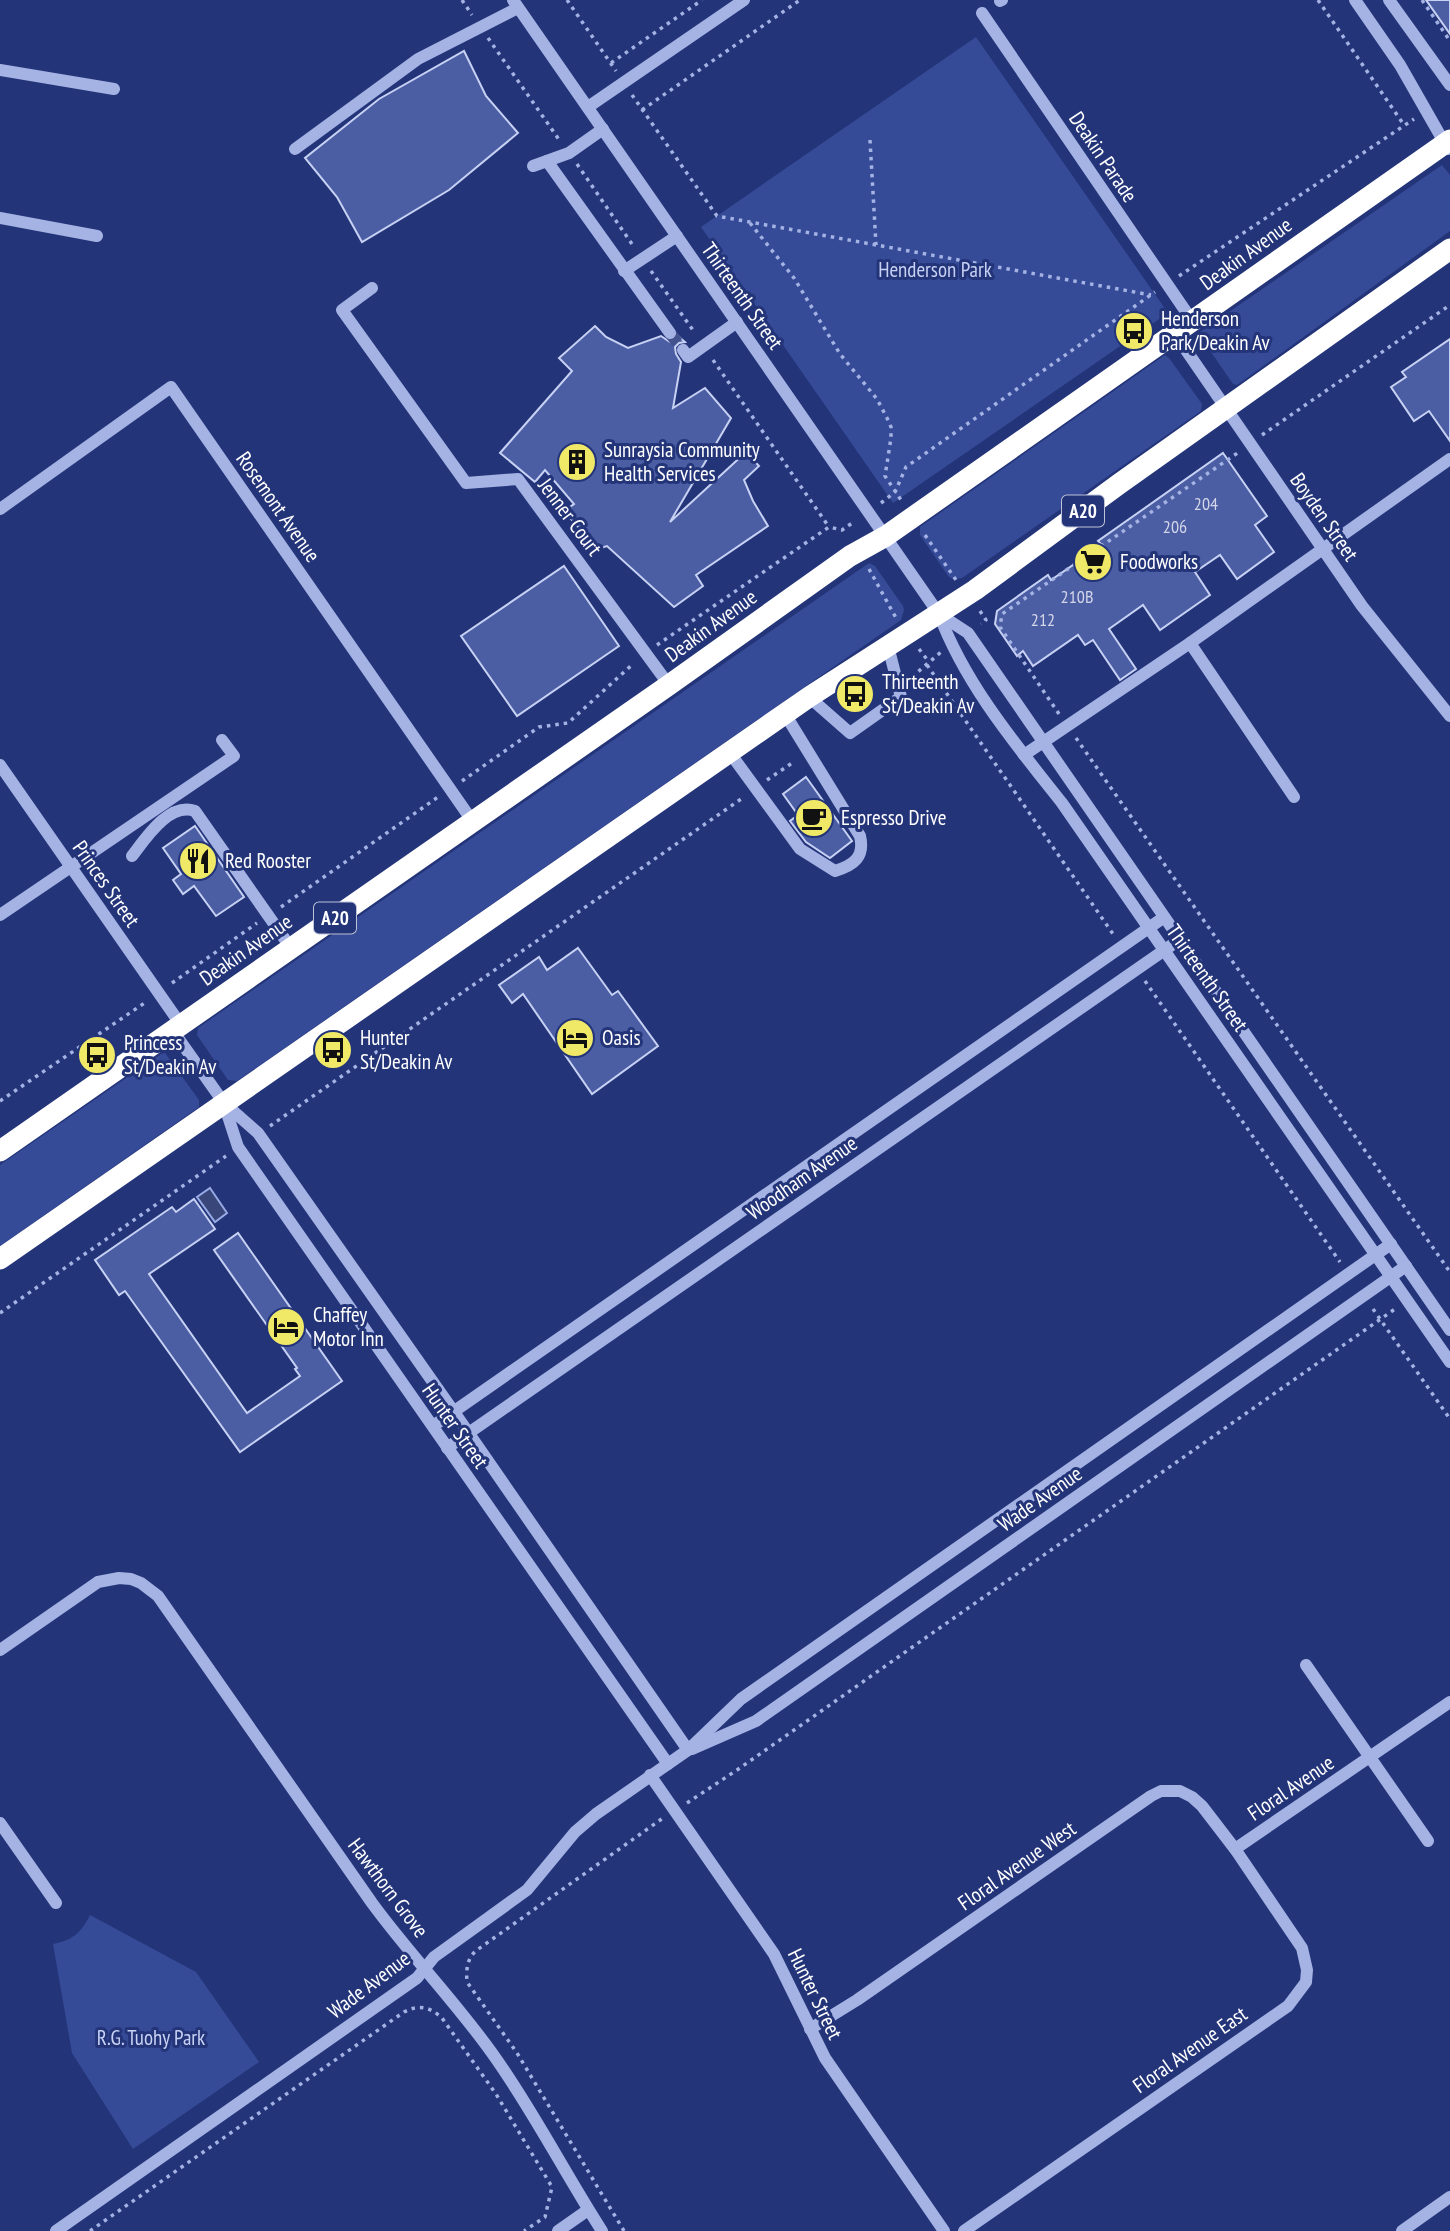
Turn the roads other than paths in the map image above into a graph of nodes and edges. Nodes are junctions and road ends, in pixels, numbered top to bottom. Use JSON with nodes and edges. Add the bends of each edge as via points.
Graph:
{"nodes":[{"id":1,"x":744,"y":0,"type":"edge"},
{"id":2,"x":1355,"y":0,"type":"edge"},
{"id":3,"x":1389,"y":0,"type":"edge"},
{"id":4,"x":515,"y":4,"type":"edge"},
{"id":5,"x":728,"y":5,"type":"edge"},
{"id":6,"x":982,"y":13,"type":"dead end"},
{"id":7,"x":0,"y":69,"type":"edge"},
{"id":8,"x":1450,"y":85,"type":"edge"},
{"id":9,"x":114,"y":89,"type":"dead end"},
{"id":10,"x":588,"y":107,"type":"junction"},
{"id":11,"x":603,"y":130,"type":"junction"},
{"id":12,"x":1448,"y":146,"type":"edge"},
{"id":13,"x":295,"y":149,"type":"dead end"},
{"id":14,"x":547,"y":161,"type":"junction"},
{"id":15,"x":533,"y":166,"type":"dead end"},
{"id":16,"x":0,"y":218,"type":"edge"},
{"id":17,"x":97,"y":236,"type":"dead end"},
{"id":18,"x":677,"y":236,"type":"junction"},
{"id":19,"x":1450,"y":249,"type":"edge"},
{"id":20,"x":624,"y":271,"type":"junction"},
{"id":21,"x":372,"y":288,"type":"dead end"},
{"id":22,"x":737,"y":323,"type":"junction"},
{"id":23,"x":1184,"y":328,"type":"junction"},
{"id":24,"x":670,"y":333,"type":"tunnel mouth"},
{"id":25,"x":683,"y":350,"type":"dead end"},
{"id":26,"x":1227,"y":407,"type":"junction"},
{"id":27,"x":1450,"y":459,"type":"edge"},
{"id":28,"x":0,"y":509,"type":"edge"},
{"id":29,"x":886,"y":536,"type":"junction"},
{"id":30,"x":1323,"y":549,"type":"junction"},
{"id":31,"x":939,"y":614,"type":"junction"},
{"id":32,"x":1190,"y":643,"type":"junction"},
{"id":33,"x":888,"y":646,"type":"junction"},
{"id":34,"x":670,"y":685,"type":"junction"},
{"id":35,"x":809,"y":697,"type":"junction"},
{"id":36,"x":785,"y":713,"type":"junction"},
{"id":37,"x":1450,"y":716,"type":"edge"},
{"id":38,"x":222,"y":740,"type":"dead end"},
{"id":39,"x":1043,"y":741,"type":"junction"},
{"id":40,"x":730,"y":753,"type":"junction"},
{"id":41,"x":1024,"y":755,"type":"junction"},
{"id":42,"x":0,"y":765,"type":"edge"},
{"id":43,"x":1294,"y":797,"type":"dead end"},
{"id":44,"x":473,"y":822,"type":"junction"},
{"id":45,"x":132,"y":856,"type":"dead end"},
{"id":46,"x":71,"y":868,"type":"junction"},
{"id":47,"x":0,"y":915,"type":"edge"},
{"id":48,"x":1163,"y":918,"type":"junction"},
{"id":49,"x":1148,"y":927,"type":"junction"},
{"id":50,"x":1179,"y":940,"type":"junction"},
{"id":51,"x":291,"y":948,"type":"junction"},
{"id":52,"x":1164,"y":950,"type":"junction"},
{"id":53,"x":177,"y":1028,"type":"junction"},
{"id":54,"x":224,"y":1103,"type":"junction"},
{"id":55,"x":0,"y":1150,"type":"edge"},
{"id":56,"x":1391,"y":1244,"type":"junction"},
{"id":57,"x":1375,"y":1255,"type":"junction"},
{"id":58,"x":0,"y":1259,"type":"edge"},
{"id":59,"x":1406,"y":1266,"type":"junction"},
{"id":60,"x":1390,"y":1276,"type":"junction"},
{"id":61,"x":1450,"y":1330,"type":"edge"},
{"id":62,"x":1450,"y":1362,"type":"edge"},
{"id":63,"x":454,"y":1412,"type":"junction"},
{"id":64,"x":433,"y":1426,"type":"junction"},
{"id":65,"x":468,"y":1432,"type":"junction"},
{"id":66,"x":447,"y":1448,"type":"junction"},
{"id":67,"x":0,"y":1650,"type":"edge"},
{"id":68,"x":1306,"y":1665,"type":"dead end"},
{"id":69,"x":1450,"y":1702,"type":"edge"},
{"id":70,"x":688,"y":1750,"type":"junction"},
{"id":71,"x":1370,"y":1758,"type":"junction"},
{"id":72,"x":668,"y":1764,"type":"junction"},
{"id":73,"x":650,"y":1775,"type":"junction"},
{"id":74,"x":0,"y":1823,"type":"edge"},
{"id":75,"x":1428,"y":1841,"type":"dead end"},
{"id":76,"x":1235,"y":1849,"type":"junction"},
{"id":77,"x":55,"y":1903,"type":"dead end"},
{"id":78,"x":425,"y":1968,"type":"junction"},
{"id":79,"x":810,"y":2029,"type":"junction"},
{"id":80,"x":1450,"y":2197,"type":"edge"},
{"id":81,"x":588,"y":2210,"type":"junction"},
{"id":82,"x":56,"y":2231,"type":"edge"},
{"id":83,"x":558,"y":2231,"type":"edge"},
{"id":84,"x":601,"y":2231,"type":"edge"},
{"id":85,"x":944,"y":2231,"type":"edge"},
{"id":86,"x":964,"y":2231,"type":"edge"},
{"id":87,"x":1402,"y":2231,"type":"edge"}],
"edges":[{"from":1,"to":5,"type":"street"},
{"from":2,"to":12,"type":"street"},
{"from":3,"to":8,"type":"street"},
{"from":4,"to":10,"type":"street","name":"Thirteenth Street"},
{"from":4,"to":13,"type":"street","via":[[418,59]]},
{"from":5,"to":10,"type":"street"},
{"from":6,"to":23,"type":"street","name":"Deakin Parade","via":[[1166,285]]},
{"from":7,"to":9,"type":"street"},
{"from":10,"to":11,"type":"street","name":"Thirteenth Street"},
{"from":11,"to":14,"type":"street","via":[[569,153]]},
{"from":11,"to":18,"type":"street","name":"Thirteenth Street"},
{"from":12,"to":23,"type":"highway","name":"Deakin Avenue","number":"A20"},
{"from":14,"to":15,"type":"street"},
{"from":14,"to":20,"type":"street"},
{"from":16,"to":17,"type":"street"},
{"from":18,"to":20,"type":"street"},
{"from":18,"to":22,"type":"street","name":"Thirteenth Street"},
{"from":19,"to":26,"type":"highway","number":"A20"},
{"from":20,"to":24,"type":"street"},
{"from":21,"to":34,"type":"street","name":"Jenner Court","via":[[342,310],[467,483],[518,480]]},
{"from":22,"to":25,"type":"street","via":[[688,356]]},
{"from":22,"to":29,"type":"street","name":"Thirteenth Street"},
{"from":23,"to":26,"type":"street","name":"Boyden Street"},
{"from":23,"to":29,"type":"highway","name":"Deakin Avenue","number":"A20"},
{"from":26,"to":30,"type":"street","name":"Boyden Street","via":[[1245,447]]},
{"from":26,"to":31,"type":"highway","number":"A20"},
{"from":27,"to":30,"type":"street"},
{"from":28,"to":44,"type":"street","name":"Rosemont Avenue","via":[[171,387]]},
{"from":29,"to":31,"type":"street","name":"Thirteenth Street"},
{"from":29,"to":34,"type":"highway","name":"Deakin Avenue","number":"A20","via":[[857,551]]},
{"from":30,"to":32,"type":"street"},
{"from":30,"to":37,"type":"street","name":"Boyden Street"},
{"from":31,"to":33,"type":"highway","number":"A20"},
{"from":31,"to":39,"type":"street","name":"Thirteenth Street","via":[[968,633]]},
{"from":31,"to":41,"type":"street","name":"Thirteenth Street","via":[[950,644]]},
{"from":32,"to":39,"type":"street"},
{"from":32,"to":43,"type":"street"},
{"from":33,"to":35,"type":"highway","number":"A20"},
{"from":33,"to":35,"type":"street","via":[[901,697],[850,733]]},
{"from":34,"to":44,"type":"highway","name":"Deakin Avenue","number":"A20"},
{"from":35,"to":36,"type":"highway","number":"A20"},
{"from":36,"to":40,"type":"highway","number":"A20"},
{"from":36,"to":40,"type":"street","via":[[860,836],[863,847],[848,867],[835,871],[800,849]]},
{"from":38,"to":46,"type":"street","via":[[234,756]]},
{"from":39,"to":41,"type":"street"},
{"from":39,"to":48,"type":"street","name":"Thirteenth Street"},
{"from":40,"to":54,"type":"highway","number":"A20"},
{"from":41,"to":49,"type":"street","name":"Thirteenth Street"},
{"from":42,"to":46,"type":"street","name":"Princes Street"},
{"from":44,"to":51,"type":"highway","name":"Deakin Avenue","number":"A20"},
{"from":45,"to":51,"type":"street","via":[[153,829],[177,811],[195,811]]},
{"from":46,"to":47,"type":"street"},
{"from":46,"to":53,"type":"street","name":"Princes Street","via":[[159,992]]},
{"from":48,"to":49,"type":"street","name":"Woodham Avenue"},
{"from":48,"to":50,"type":"street","name":"Thirteenth Street"},
{"from":49,"to":52,"type":"street","name":"Thirteenth Street"},
{"from":49,"to":63,"type":"street","name":"Woodham Avenue"},
{"from":50,"to":52,"type":"street","name":"Woodham Avenue"},
{"from":50,"to":56,"type":"street","name":"Thirteenth Street"},
{"from":51,"to":53,"type":"highway","name":"Deakin Avenue","number":"A20"},
{"from":52,"to":57,"type":"street","name":"Thirteenth Street"},
{"from":52,"to":65,"type":"street","name":"Woodham Avenue"},
{"from":53,"to":54,"type":"street","name":"Hunter Street"},
{"from":53,"to":55,"type":"highway","name":"Deakin Avenue","number":"A20"},
{"from":54,"to":58,"type":"highway","number":"A20"},
{"from":54,"to":63,"type":"street","name":"Hunter Street","via":[[258,1133]]},
{"from":54,"to":64,"type":"street","name":"Hunter Street","via":[[238,1147]]},
{"from":56,"to":57,"type":"street","name":"Wade Avenue"},
{"from":56,"to":59,"type":"street","name":"Thirteenth Street"},
{"from":57,"to":60,"type":"street","name":"Thirteenth Street"},
{"from":57,"to":70,"type":"street","name":"Wade Avenue","via":[[741,1699]]},
{"from":59,"to":60,"type":"street","name":"Wade Avenue"},
{"from":59,"to":61,"type":"street","name":"Thirteenth Street"},
{"from":60,"to":62,"type":"street","name":"Thirteenth Street"},
{"from":60,"to":70,"type":"street","name":"Wade Avenue","via":[[756,1721]]},
{"from":63,"to":64,"type":"street","name":"Woodham Avenue"},
{"from":63,"to":65,"type":"street","name":"Hunter Street"},
{"from":64,"to":66,"type":"street","name":"Hunter Street"},
{"from":65,"to":66,"type":"street","name":"Woodham Avenue"},
{"from":65,"to":70,"type":"street","name":"Hunter Street"},
{"from":66,"to":72,"type":"street","name":"Hunter Street"},
{"from":67,"to":78,"type":"street","name":"Hawthorn Grove","via":[[98,1582],[131,1579],[141,1583],[158,1596],[372,1903]]},
{"from":68,"to":71,"type":"street"},
{"from":69,"to":71,"type":"street","name":"Floral Avenue"},
{"from":70,"to":72,"type":"street","name":"Wade Avenue"},
{"from":71,"to":75,"type":"street"},
{"from":71,"to":76,"type":"street","name":"Floral Avenue"},
{"from":72,"to":73,"type":"street","name":"Wade Avenue"},
{"from":73,"to":78,"type":"street","name":"Wade Avenue","via":[[575,1832],[527,1890]]},
{"from":73,"to":79,"type":"street","name":"Hunter Street","via":[[774,1954]]},
{"from":74,"to":77,"type":"street"},
{"from":76,"to":79,"type":"street","name":"Floral Avenue West","via":[[1192,1797],[1181,1791],[1161,1791]]},
{"from":76,"to":86,"type":"street","name":"Floral Avenue East","via":[[1302,1948],[1306,1982],[1297,1995]]},
{"from":78,"to":81,"type":"street","name":"Hawthorn Grove","via":[[494,2056]]},
{"from":78,"to":82,"type":"street","name":"Wade Avenue","via":[[417,1978]]},
{"from":79,"to":85,"type":"street","name":"Hunter Street","via":[[825,2058]]},
{"from":80,"to":87,"type":"street"},
{"from":81,"to":83,"type":"street"},
{"from":81,"to":84,"type":"street","name":"Hawthorn Grove"}]}
